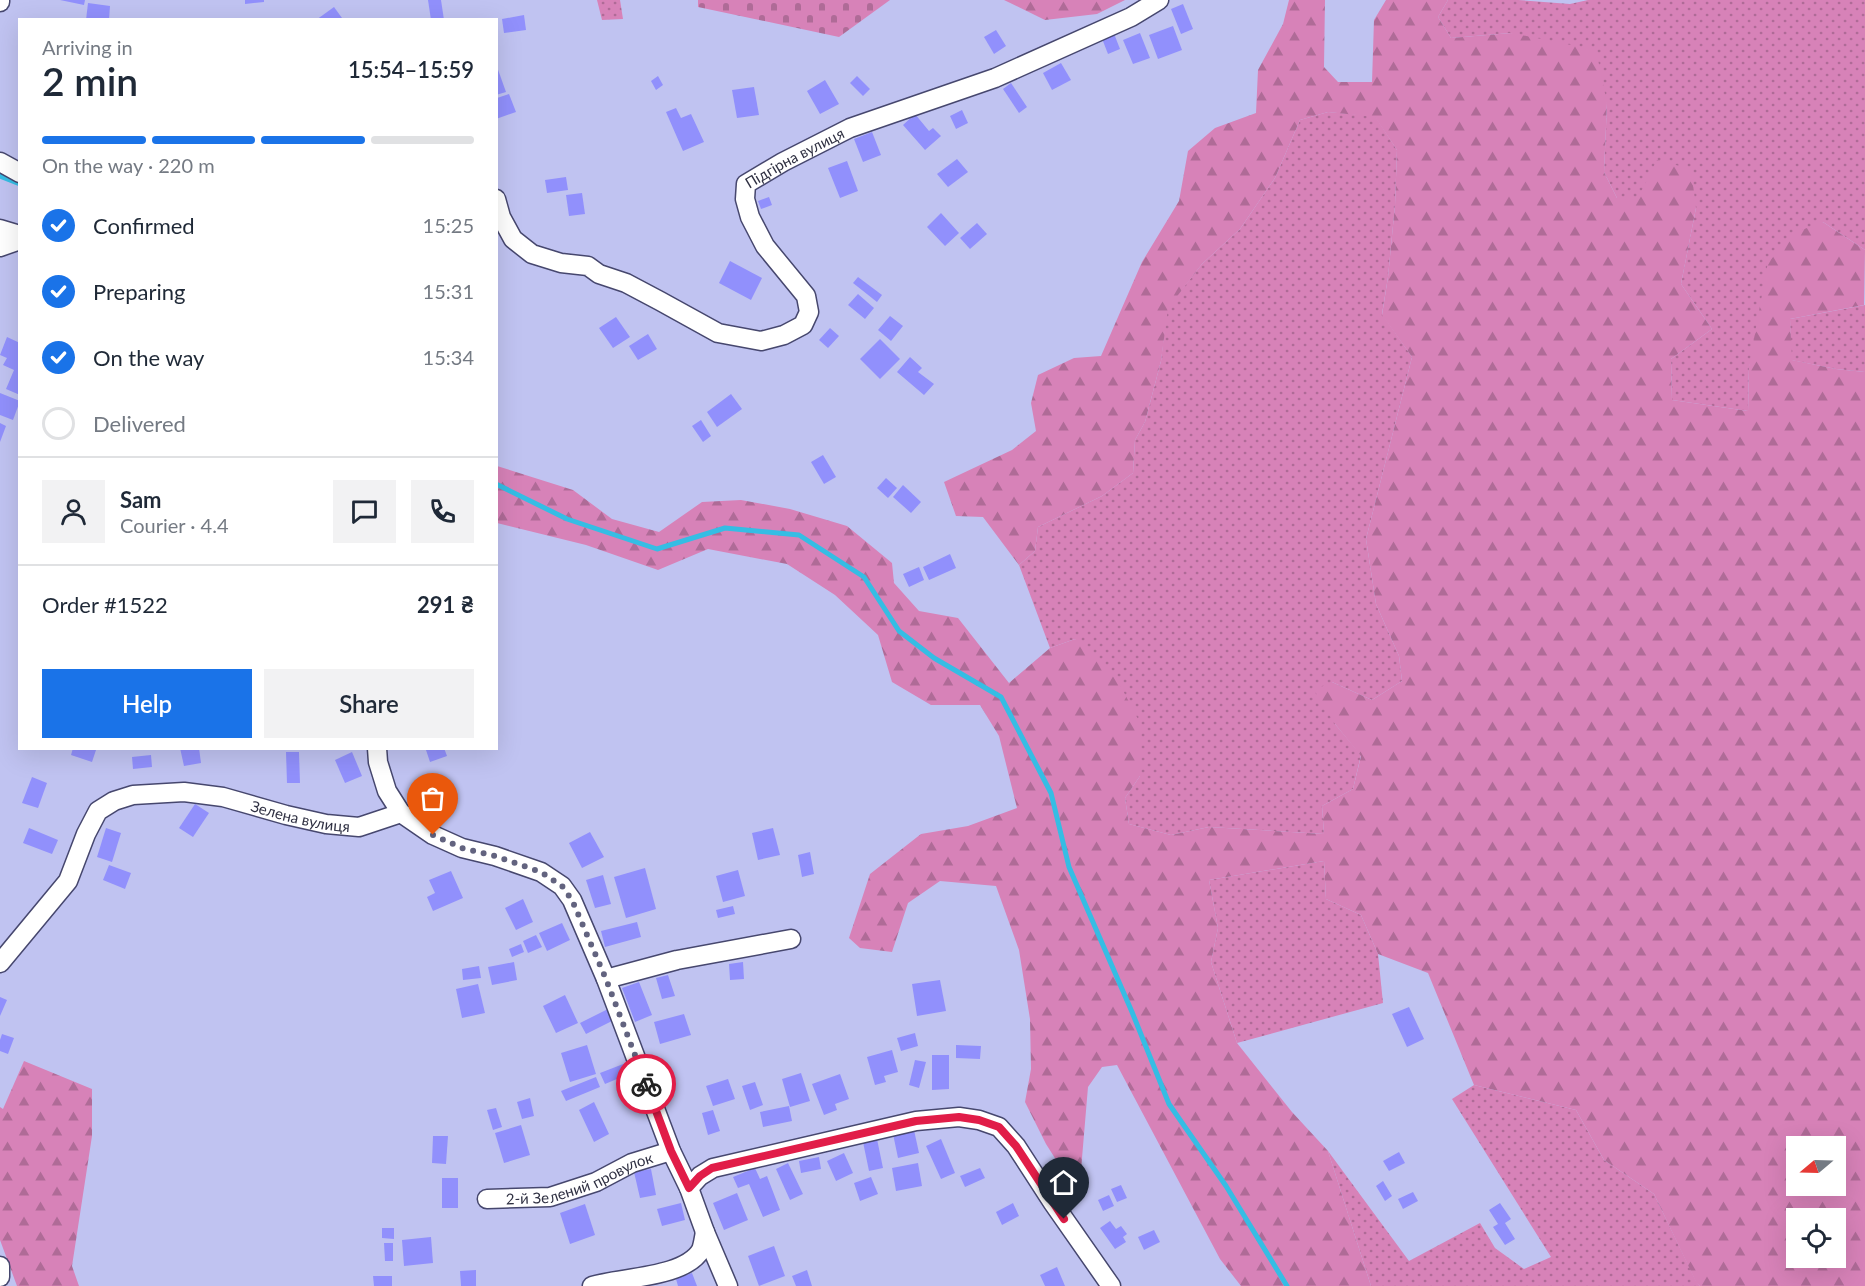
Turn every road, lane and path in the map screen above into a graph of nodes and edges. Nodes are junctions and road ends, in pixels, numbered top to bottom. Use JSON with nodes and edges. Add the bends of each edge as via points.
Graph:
{"nodes":[{"id":1,"x":1160,"y":0,"type":"edge"},
{"id":2,"x":0,"y":162,"type":"edge"},
{"id":3,"x":18,"y":172,"type":"edge"},
{"id":4,"x":498,"y":206,"type":"edge"},
{"id":5,"x":0,"y":229,"type":"edge"},
{"id":6,"x":18,"y":234,"type":"edge"},
{"id":7,"x":18,"y":241,"type":"edge"},
{"id":8,"x":0,"y":248,"type":"edge"},
{"id":9,"x":377,"y":750,"type":"edge"},
{"id":10,"x":401,"y":813,"type":"junction"},
{"id":11,"x":791,"y":939,"type":"dead end"},
{"id":12,"x":0,"y":963,"type":"edge"},
{"id":13,"x":606,"y":979,"type":"junction"},
{"id":14,"x":671,"y":1151,"type":"junction"},
{"id":15,"x":689,"y":1188,"type":"junction"},
{"id":16,"x":487,"y":1199,"type":"dead end"},
{"id":17,"x":705,"y":1232,"type":"junction"},
{"id":18,"x":0,"y":1266,"type":"edge"},
{"id":19,"x":0,"y":1277,"type":"edge"},
{"id":20,"x":592,"y":1286,"type":"edge"},
{"id":21,"x":728,"y":1286,"type":"edge"},
{"id":22,"x":1111,"y":1286,"type":"edge"}],
"edges":[{"from":1,"to":4,"type":"street","name":"Підгірна вулиця","via":[[995,78],[850,128],[746,184],[750,217],[765,246],[806,296],[809,312],[803,325],[784,335],[761,341],[718,333],[588,266],[532,255],[513,239]]},
{"from":2,"to":3,"type":"street"},
{"from":5,"to":6,"type":"street"},
{"from":7,"to":8,"type":"street"},
{"from":9,"to":10,"type":"street","via":[[387,791]]},
{"from":10,"to":12,"type":"street","name":"Зелена вулиця","via":[[359,827],[326,824],[223,797],[184,792],[133,795],[114,801],[98,811],[68,881]]},
{"from":10,"to":13,"type":"street","via":[[433,835],[541,872],[562,886],[572,900]]},
{"from":11,"to":13,"type":"street","via":[[677,960]]},
{"from":13,"to":14,"type":"street"},
{"from":14,"to":15,"type":"street"},
{"from":14,"to":16,"type":"street","name":"2-й Зелений провулок","via":[[550,1197]]},
{"from":15,"to":17,"type":"street"},
{"from":15,"to":22,"type":"street","via":[[712,1168],[724,1165],[916,1121],[959,1117],[979,1120],[999,1127],[1016,1146]]},
{"from":17,"to":20,"type":"street","via":[[701,1250],[690,1262],[668,1271]]},
{"from":17,"to":21,"type":"street"},
{"from":18,"to":19,"type":"street"}]}
